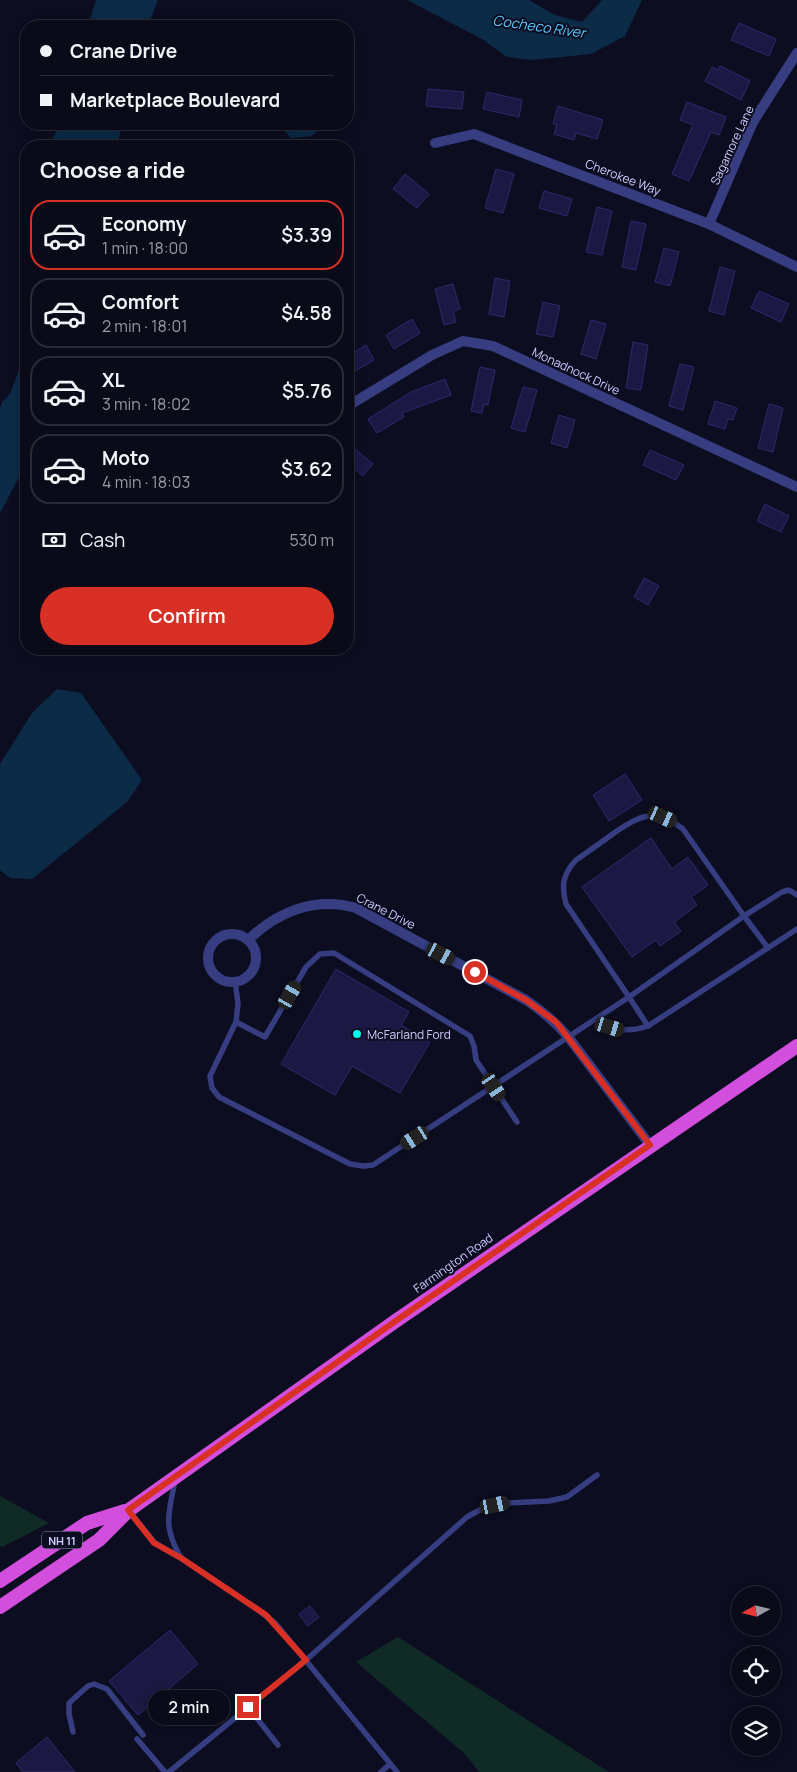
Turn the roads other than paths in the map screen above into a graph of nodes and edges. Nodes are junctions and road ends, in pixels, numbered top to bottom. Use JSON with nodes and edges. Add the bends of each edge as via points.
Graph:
{"nodes":[{"id":1,"x":797,"y":53,"type":"edge"},
{"id":2,"x":435,"y":143,"type":"dead end"},
{"id":3,"x":709,"y":224,"type":"junction"},
{"id":4,"x":797,"y":267,"type":"edge"},
{"id":5,"x":354,"y":402,"type":"edge"},
{"id":6,"x":797,"y":487,"type":"edge"},
{"id":7,"x":797,"y":894,"type":"edge"},
{"id":8,"x":744,"y":916,"type":"junction"},
{"id":9,"x":797,"y":929,"type":"edge"},
{"id":10,"x":248,"y":940,"type":"junction"},
{"id":11,"x":768,"y":948,"type":"junction"},
{"id":12,"x":235,"y":981,"type":"junction"},
{"id":13,"x":629,"y":996,"type":"junction"},
{"id":14,"x":596,"y":1019,"type":"junction"},
{"id":15,"x":236,"y":1022,"type":"junction"},
{"id":16,"x":648,"y":1026,"type":"junction"},
{"id":17,"x":569,"y":1038,"type":"junction"},
{"id":18,"x":797,"y":1046,"type":"edge"},
{"id":19,"x":494,"y":1087,"type":"junction"},
{"id":20,"x":517,"y":1122,"type":"dead end"},
{"id":21,"x":650,"y":1145,"type":"junction"},
{"id":22,"x":597,"y":1475,"type":"dead end"},
{"id":23,"x":175,"y":1478,"type":"junction"},
{"id":24,"x":128,"y":1510,"type":"junction"},
{"id":25,"x":181,"y":1558,"type":"junction"},
{"id":26,"x":0,"y":1581,"type":"edge"},
{"id":27,"x":0,"y":1608,"type":"edge"},
{"id":28,"x":306,"y":1660,"type":"junction"},
{"id":29,"x":248,"y":1707,"type":"junction"},
{"id":30,"x":73,"y":1732,"type":"dead end"},
{"id":31,"x":143,"y":1735,"type":"dead end"},
{"id":32,"x":137,"y":1739,"type":"dead end"},
{"id":33,"x":278,"y":1745,"type":"dead end"},
{"id":34,"x":390,"y":1764,"type":"junction"},
{"id":35,"x":165,"y":1772,"type":"edge"},
{"id":36,"x":170,"y":1772,"type":"edge"},
{"id":37,"x":381,"y":1772,"type":"edge"},
{"id":38,"x":397,"y":1772,"type":"edge"}],
"edges":[{"from":1,"to":3,"type":"street","name":"Sagamore Lane","via":[[753,122]]},
{"from":2,"to":3,"type":"street","name":"Cherokee Way","via":[[474,134]]},
{"from":3,"to":4,"type":"street","name":"Cherokee Way"},
{"from":5,"to":6,"type":"street","name":"Monadnock Drive","via":[[432,355],[463,341],[492,346]]},
{"from":7,"to":8,"type":"lane","via":[[789,890],[782,892]]},
{"from":8,"to":11,"type":"lane"},
{"from":8,"to":13,"type":"lane"},
{"from":8,"to":13,"type":"lane","via":[[683,829],[663,817],[637,818],[576,860],[563,879],[566,904]]},
{"from":9,"to":11,"type":"lane"},
{"from":10,"to":12,"type":"street","via":[[255,953],[254,968],[250,974]]},
{"from":10,"to":12,"type":"street","via":[[226,934],[210,948],[211,970],[222,980]]},
{"from":10,"to":17,"type":"street","name":"Crane Drive","via":[[278,916],[310,905],[340,903],[356,908],[526,1000],[556,1022]]},
{"from":11,"to":16,"type":"lane"},
{"from":12,"to":15,"type":"lane"},
{"from":13,"to":14,"type":"lane"},
{"from":13,"to":16,"type":"lane"},
{"from":14,"to":16,"type":"lane","via":[[624,1031]]},
{"from":14,"to":17,"type":"lane"},
{"from":15,"to":19,"type":"lane","via":[[265,1037],[306,967],[320,954],[334,953],[470,1036],[476,1060]]},
{"from":15,"to":19,"type":"lane","via":[[210,1076],[212,1088],[219,1097],[350,1164],[373,1165]]},
{"from":17,"to":19,"type":"lane"},
{"from":17,"to":21,"type":"street","name":"Crane Drive"},
{"from":18,"to":21,"type":"highway","name":"Farmington Road","number":"NH 11"},
{"from":19,"to":20,"type":"lane"},
{"from":21,"to":23,"type":"highway","name":"Farmington Road","number":"NH 11"},
{"from":22,"to":28,"type":"lane","via":[[566,1497],[485,1507],[467,1517]]},
{"from":23,"to":24,"type":"highway","name":"Farmington Road","number":"NH 11"},
{"from":23,"to":25,"type":"lane","via":[[168,1525]]},
{"from":24,"to":25,"type":"lane","via":[[154,1543]]},
{"from":24,"to":26,"type":"highway","name":"Farmington Road","number":"NH 11","via":[[88,1523]]},
{"from":24,"to":27,"type":"highway","name":"Farmington Road","number":"NH 11","via":[[99,1540]]},
{"from":25,"to":28,"type":"lane","via":[[266,1615]]},
{"from":28,"to":29,"type":"lane"},
{"from":28,"to":34,"type":"lane"},
{"from":29,"to":33,"type":"lane"},
{"from":29,"to":36,"type":"lane"},
{"from":30,"to":31,"type":"lane","via":[[69,1703],[94,1684],[107,1689]]},
{"from":32,"to":35,"type":"lane"},
{"from":34,"to":37,"type":"lane"},
{"from":34,"to":38,"type":"lane"}]}
